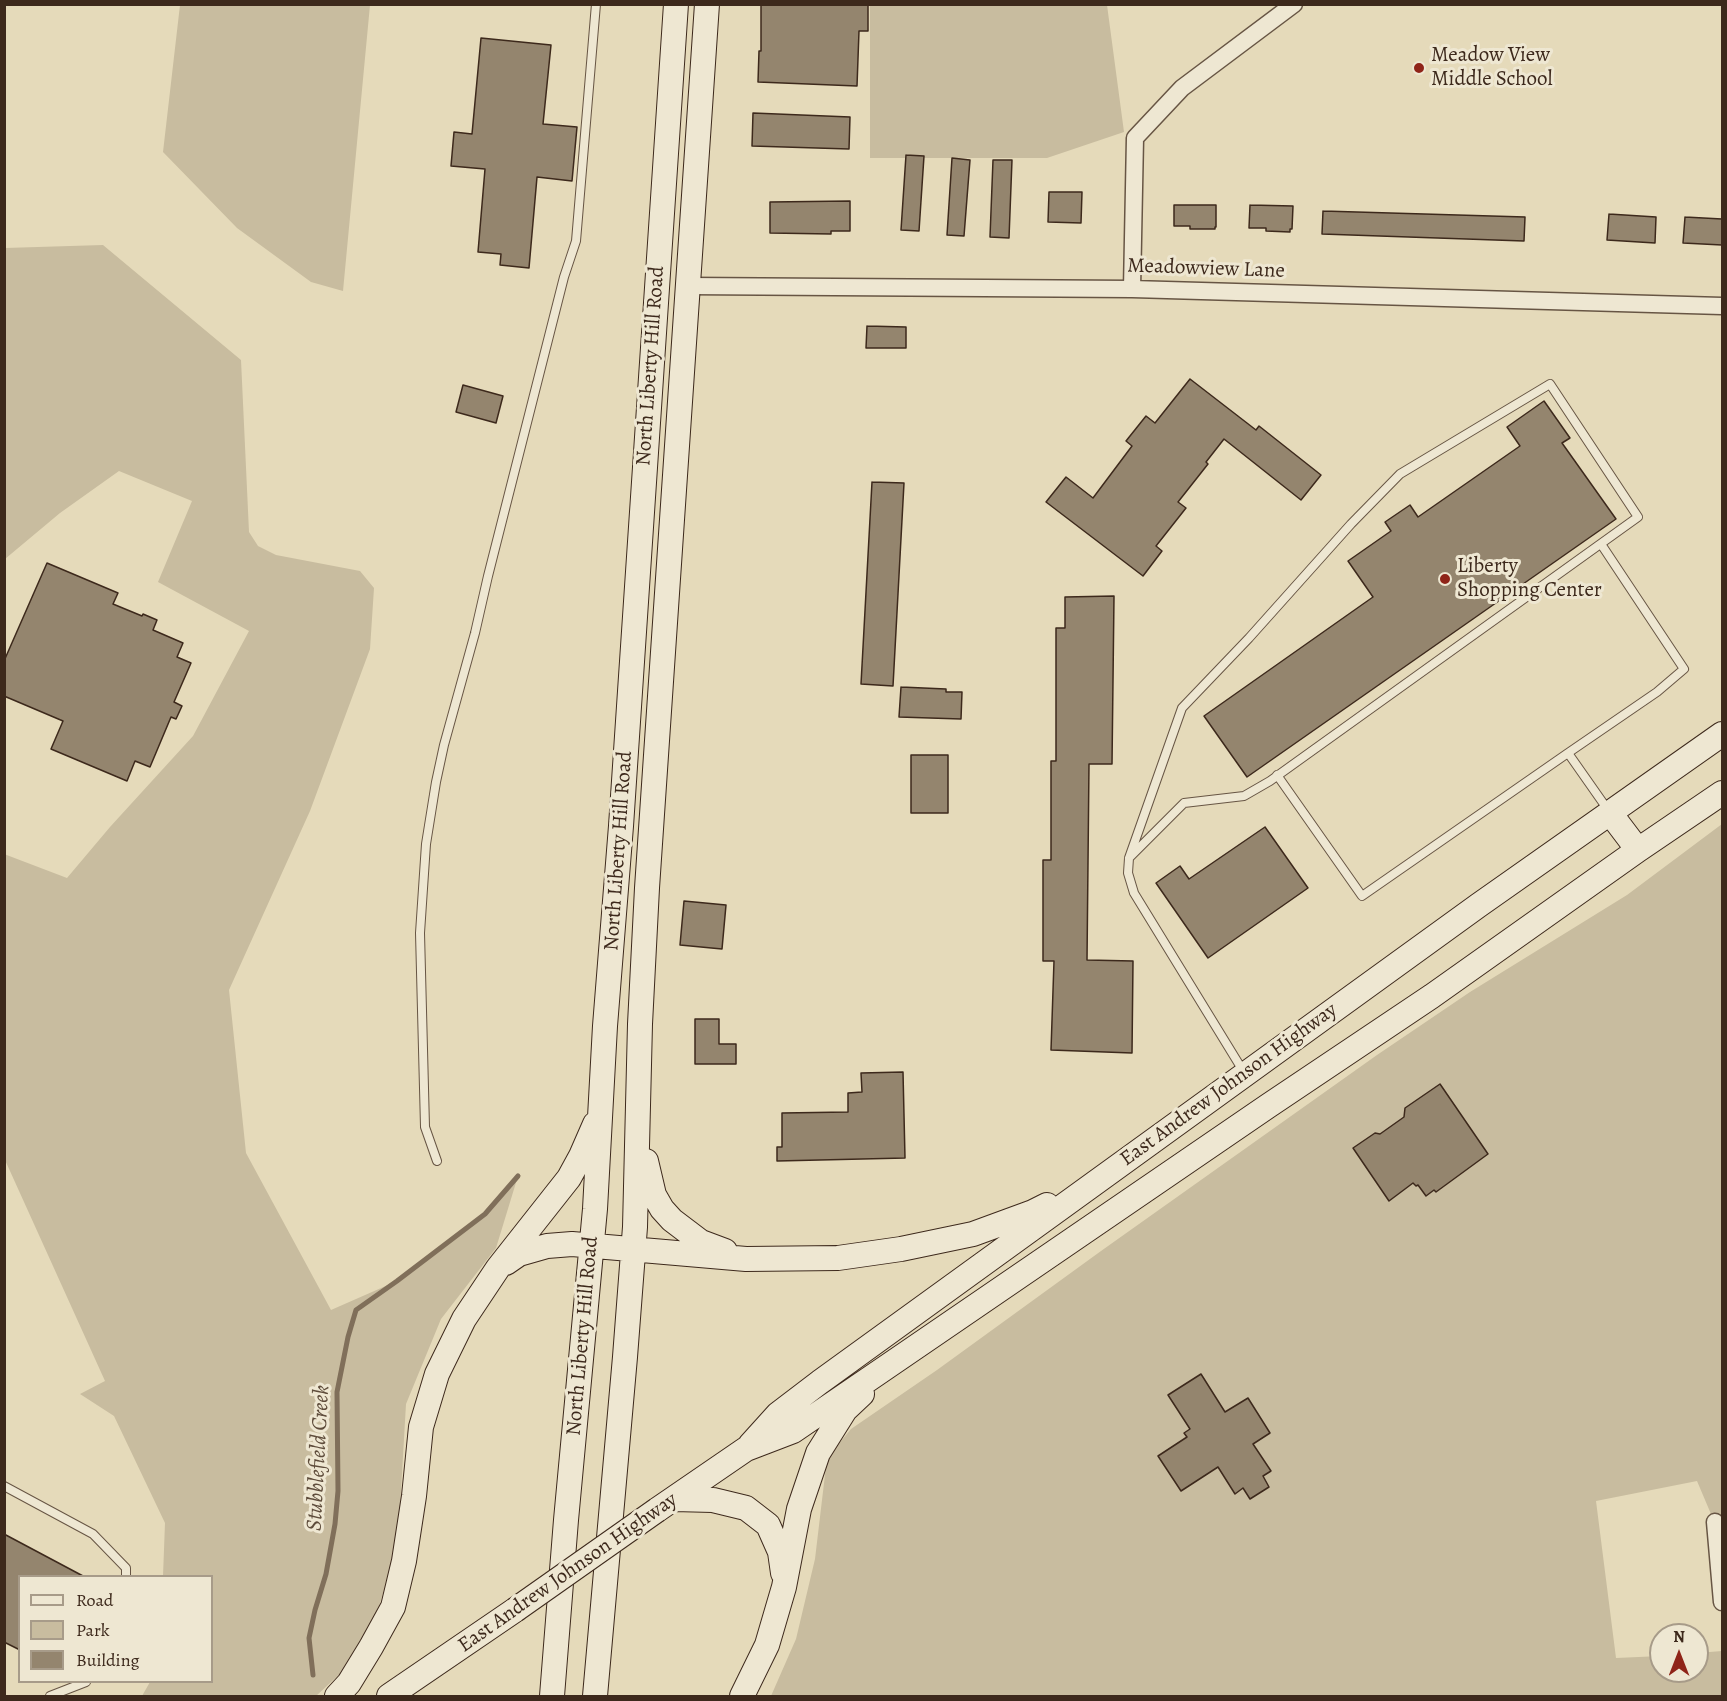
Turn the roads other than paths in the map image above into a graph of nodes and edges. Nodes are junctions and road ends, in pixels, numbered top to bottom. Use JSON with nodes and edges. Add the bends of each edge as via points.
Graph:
{"nodes":[{"id":1,"x":596,"y":4,"type":"edge"},
{"id":2,"x":676,"y":4,"type":"edge"},
{"id":3,"x":707,"y":4,"type":"edge"},
{"id":4,"x":1294,"y":4,"type":"edge"},
{"id":5,"x":656,"y":285,"type":"junction"},
{"id":6,"x":687,"y":286,"type":"junction"},
{"id":7,"x":1132,"y":289,"type":"junction"},
{"id":8,"x":1722,"y":306,"type":"edge"},
{"id":9,"x":1601,"y":544,"type":"junction"},
{"id":10,"x":1722,"y":734,"type":"edge"},
{"id":11,"x":1568,"y":753,"type":"junction"},
{"id":12,"x":1277,"y":775,"type":"junction"},
{"id":13,"x":1722,"y":793,"type":"edge"},
{"id":14,"x":1610,"y":813,"type":"junction"},
{"id":15,"x":1638,"y":850,"type":"junction"},
{"id":16,"x":1129,"y":858,"type":"junction"},
{"id":17,"x":1245,"y":1074,"type":"junction"},
{"id":18,"x":1268,"y":1106,"type":"junction"},
{"id":19,"x":601,"y":1108,"type":"junction"},
{"id":20,"x":639,"y":1123,"type":"junction"},
{"id":21,"x":437,"y":1161,"type":"dead end"},
{"id":22,"x":1098,"y":1180,"type":"junction"},
{"id":23,"x":592,"y":1246,"type":"junction"},
{"id":24,"x":633,"y":1249,"type":"junction"},
{"id":25,"x":747,"y":1259,"type":"junction"},
{"id":26,"x":498,"y":1269,"type":"junction"},
{"id":27,"x":898,"y":1359,"type":"junction"},
{"id":28,"x":747,"y":1449,"type":"junction"},
{"id":29,"x":4,"y":1486,"type":"edge"},
{"id":30,"x":666,"y":1504,"type":"junction"},
{"id":31,"x":1715,"y":1522,"type":"dead end"},
{"id":32,"x":126,"y":1575,"type":"edge"},
{"id":33,"x":784,"y":1587,"type":"junction"},
{"id":34,"x":1722,"y":1602,"type":"edge"},
{"id":35,"x":83,"y":1683,"type":"edge"},
{"id":36,"x":50,"y":1696,"type":"edge"},
{"id":37,"x":337,"y":1696,"type":"edge"},
{"id":38,"x":389,"y":1696,"type":"edge"},
{"id":39,"x":552,"y":1696,"type":"edge"},
{"id":40,"x":595,"y":1696,"type":"edge"},
{"id":41,"x":742,"y":1696,"type":"edge"}],
"edges":[{"from":1,"to":21,"type":"lane","via":[[576,241],[444,745],[426,844],[420,933],[425,1126]]},
{"from":2,"to":5,"type":"main road","name":"North Liberty Hill Road"},
{"from":3,"to":6,"type":"main road","name":"North Liberty Hill Road"},
{"from":4,"to":7,"type":"street","via":[[1182,88],[1135,138]]},
{"from":5,"to":6,"type":"main road"},
{"from":5,"to":19,"type":"main road","name":"North Liberty Hill Road"},
{"from":6,"to":7,"type":"street","name":"Meadowview Lane"},
{"from":6,"to":20,"type":"main road","name":"North Liberty Hill Road","via":[[648,877]]},
{"from":7,"to":8,"type":"street","name":"Meadowview Lane"},
{"from":9,"to":11,"type":"lane","via":[[1684,669]]},
{"from":9,"to":12,"type":"lane"},
{"from":9,"to":16,"type":"lane","via":[[1638,517],[1551,384],[1400,474],[1182,708]]},
{"from":10,"to":14,"type":"main road","name":"East Andrew Johnson Highway"},
{"from":11,"to":12,"type":"lane","via":[[1362,896]]},
{"from":11,"to":14,"type":"lane"},
{"from":12,"to":16,"type":"lane","via":[[1244,796],[1184,803]]},
{"from":13,"to":15,"type":"main road","name":"East Andrew Johnson Highway"},
{"from":14,"to":15,"type":"main road"},
{"from":14,"to":17,"type":"main road","name":"East Andrew Johnson Highway"},
{"from":15,"to":18,"type":"main road","name":"East Andrew Johnson Highway"},
{"from":16,"to":17,"type":"lane","via":[[1128,873],[1134,893]]},
{"from":17,"to":18,"type":"main road"},
{"from":17,"to":22,"type":"main road","name":"East Andrew Johnson Highway"},
{"from":18,"to":27,"type":"main road","name":"East Andrew Johnson Highway"},
{"from":19,"to":23,"type":"main road","name":"North Liberty Hill Road"},
{"from":19,"to":26,"type":"main road","via":[[569,1178]]},
{"from":20,"to":24,"type":"main road","name":"North Liberty Hill Road"},
{"from":20,"to":25,"type":"main road","via":[[648,1173],[662,1209],[701,1242]]},
{"from":22,"to":25,"type":"main road","via":[[1033,1212],[974,1234],[838,1258]]},
{"from":22,"to":28,"type":"main road","name":"East Andrew Johnson Highway","via":[[778,1414]]},
{"from":23,"to":24,"type":"main road"},
{"from":23,"to":26,"type":"main road","via":[[547,1246],[519,1254]]},
{"from":23,"to":39,"type":"main road","name":"North Liberty Hill Road"},
{"from":24,"to":25,"type":"main road"},
{"from":24,"to":40,"type":"main road","name":"North Liberty Hill Road"},
{"from":26,"to":37,"type":"main road","via":[[464,1319],[437,1374],[421,1427],[404,1561],[393,1607],[349,1683]]},
{"from":27,"to":28,"type":"main road","name":"East Andrew Johnson Highway","via":[[793,1431]]},
{"from":27,"to":33,"type":"main road","via":[[845,1410],[818,1453],[799,1509]]},
{"from":28,"to":30,"type":"main road","name":"East Andrew Johnson Highway"},
{"from":29,"to":32,"type":"lane","via":[[93,1534],[126,1568]]},
{"from":30,"to":33,"type":"main road","via":[[713,1500],[746,1508],[768,1525],[780,1552]]},
{"from":30,"to":38,"type":"main road","name":"East Andrew Johnson Highway","bridge":true},
{"from":31,"to":34,"type":"street"},
{"from":33,"to":41,"type":"main road","via":[[767,1645]]},
{"from":35,"to":36,"type":"lane"}]}
